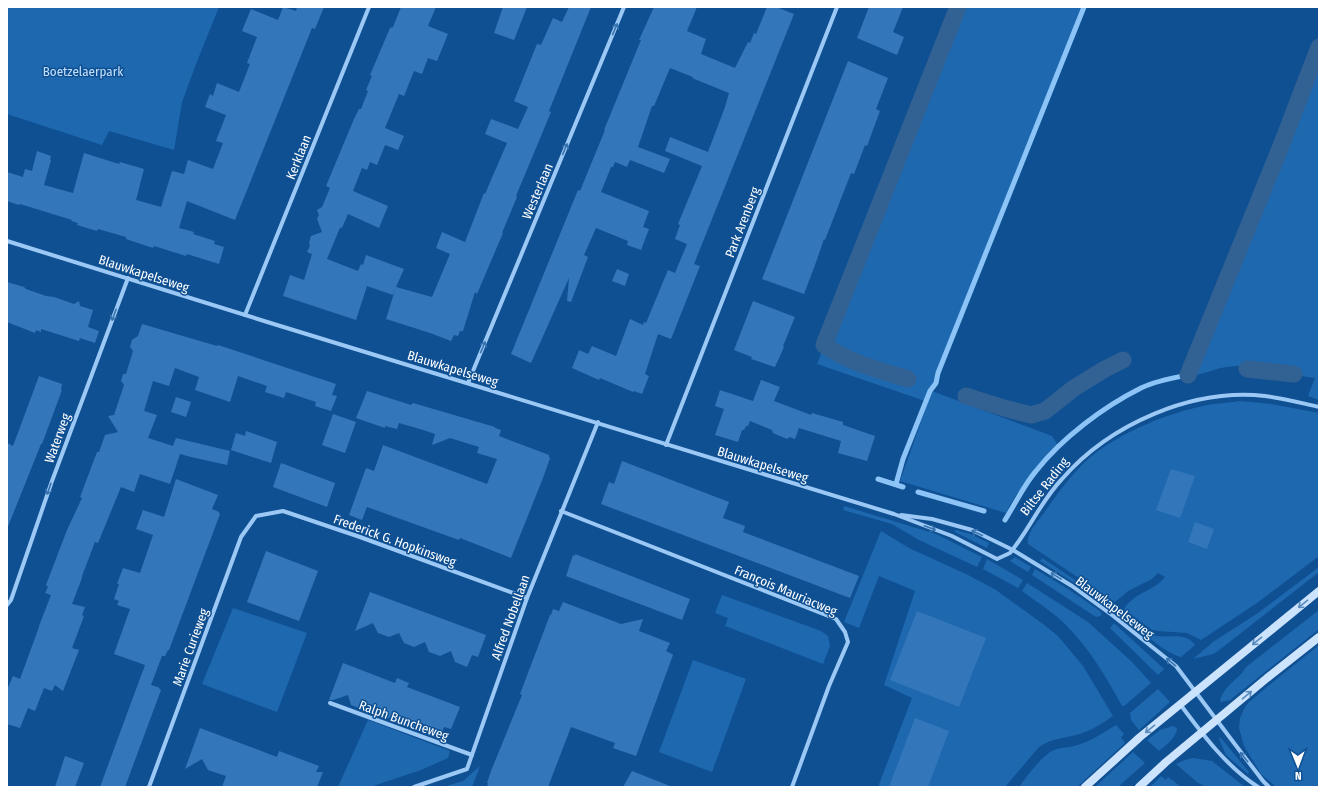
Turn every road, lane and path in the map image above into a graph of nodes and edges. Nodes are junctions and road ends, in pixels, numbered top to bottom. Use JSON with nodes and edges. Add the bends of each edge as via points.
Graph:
{"nodes":[{"id":1,"x":369,"y":7,"type":"edge"},
{"id":2,"x":624,"y":7,"type":"edge"},
{"id":3,"x":837,"y":7,"type":"edge"},
{"id":4,"x":7,"y":240,"type":"edge"},
{"id":5,"x":128,"y":278,"type":"junction"},
{"id":6,"x":245,"y":315,"type":"junction"},
{"id":7,"x":468,"y":383,"type":"junction"},
{"id":8,"x":1319,"y":407,"type":"edge"},
{"id":9,"x":598,"y":422,"type":"junction"},
{"id":10,"x":666,"y":445,"type":"junction"},
{"id":11,"x":561,"y":511,"type":"junction"},
{"id":12,"x":894,"y":514,"type":"junction"},
{"id":13,"x":256,"y":516,"type":"joint"},
{"id":14,"x":1013,"y":550,"type":"junction"},
{"id":15,"x":1319,"y":591,"type":"edge"},
{"id":16,"x":526,"y":598,"type":"junction"},
{"id":17,"x":7,"y":605,"type":"edge"},
{"id":18,"x":1319,"y":637,"type":"edge"},
{"id":19,"x":1196,"y":692,"type":"junction"},
{"id":20,"x":330,"y":703,"type":"dead end"},
{"id":21,"x":1180,"y":704,"type":"junction"},
{"id":22,"x":1217,"y":721,"type":"junction"},
{"id":23,"x":1202,"y":734,"type":"junction"},
{"id":24,"x":472,"y":755,"type":"junction"},
{"id":25,"x":149,"y":787,"type":"edge"},
{"id":26,"x":414,"y":787,"type":"edge"},
{"id":27,"x":792,"y":787,"type":"edge"},
{"id":28,"x":1085,"y":787,"type":"edge"},
{"id":29,"x":1139,"y":787,"type":"edge"},
{"id":30,"x":1258,"y":787,"type":"edge"},
{"id":31,"x":1270,"y":787,"type":"edge"}],
"edges":[{"from":1,"to":6,"type":"street","name":"Kerklaan"},
{"from":7,"to":2,"type":"street","name":"Westerlaan","one_way":true},
{"from":3,"to":10,"type":"street","name":"Park Arenberg"},
{"from":4,"to":5,"type":"street","name":"Blauwkapelseweg"},
{"from":5,"to":6,"type":"street","name":"Blauwkapelseweg"},
{"from":5,"to":17,"type":"street","name":"Waterweg","one_way":true,"via":[[52,481],[11,600]]},
{"from":6,"to":7,"type":"street","name":"Blauwkapelseweg"},
{"from":7,"to":9,"type":"street","name":"Blauwkapelseweg"},
{"from":8,"to":14,"type":"street","name":"Biltse Rading","via":[[1265,396],[1229,396],[1205,398],[1147,416],[1111,435],[1084,456],[1061,479]]},
{"from":9,"to":10,"type":"street","name":"Blauwkapelseweg"},
{"from":9,"to":11,"type":"street","name":"Alfred Nobellaan"},
{"from":10,"to":12,"type":"street","name":"Blauwkapelseweg"},
{"from":11,"to":16,"type":"street","name":"Alfred Nobellaan"},
{"from":11,"to":27,"type":"street","name":"François Mauriacweg","via":[[836,619],[848,642]]},
{"from":14,"to":12,"type":"street","name":"Blauwkapelseweg","one_way":true,"via":[[965,528],[932,519]]},
{"from":12,"to":14,"type":"street","name":"Blauwkapelseweg","one_way":true,"via":[[952,536],[997,559]]},
{"from":13,"to":16,"type":"street","name":"Frederick G. Hopkinsweg","via":[[283,511]]},
{"from":13,"to":25,"type":"street","name":"Marie Curieweg","via":[[241,538]]},
{"from":19,"to":14,"type":"street","name":"Blauwkapelseweg","one_way":true,"via":[[1176,666],[1112,615],[1072,586]]},
{"from":15,"to":19,"type":"main road","one_way":true},
{"from":16,"to":24,"type":"street","name":"Alfred Nobellaan"},
{"from":22,"to":18,"type":"main road","one_way":true},
{"from":19,"to":21,"type":"main road"},
{"from":19,"to":22,"type":"street","name":"Blauwkapelseweg"},
{"from":20,"to":24,"type":"street","name":"Ralph Buncheweg"},
{"from":21,"to":23,"type":"street"},
{"from":21,"to":28,"type":"main road","one_way":true},
{"from":22,"to":23,"type":"main road"},
{"from":31,"to":22,"type":"street","name":"Blauwkapelseweg","one_way":true},
{"from":23,"to":29,"type":"main road"},
{"from":23,"to":30,"type":"street","via":[[1224,759]]},
{"from":24,"to":26,"type":"street","name":"Alfred Nobellaan","via":[[467,769]]}]}
